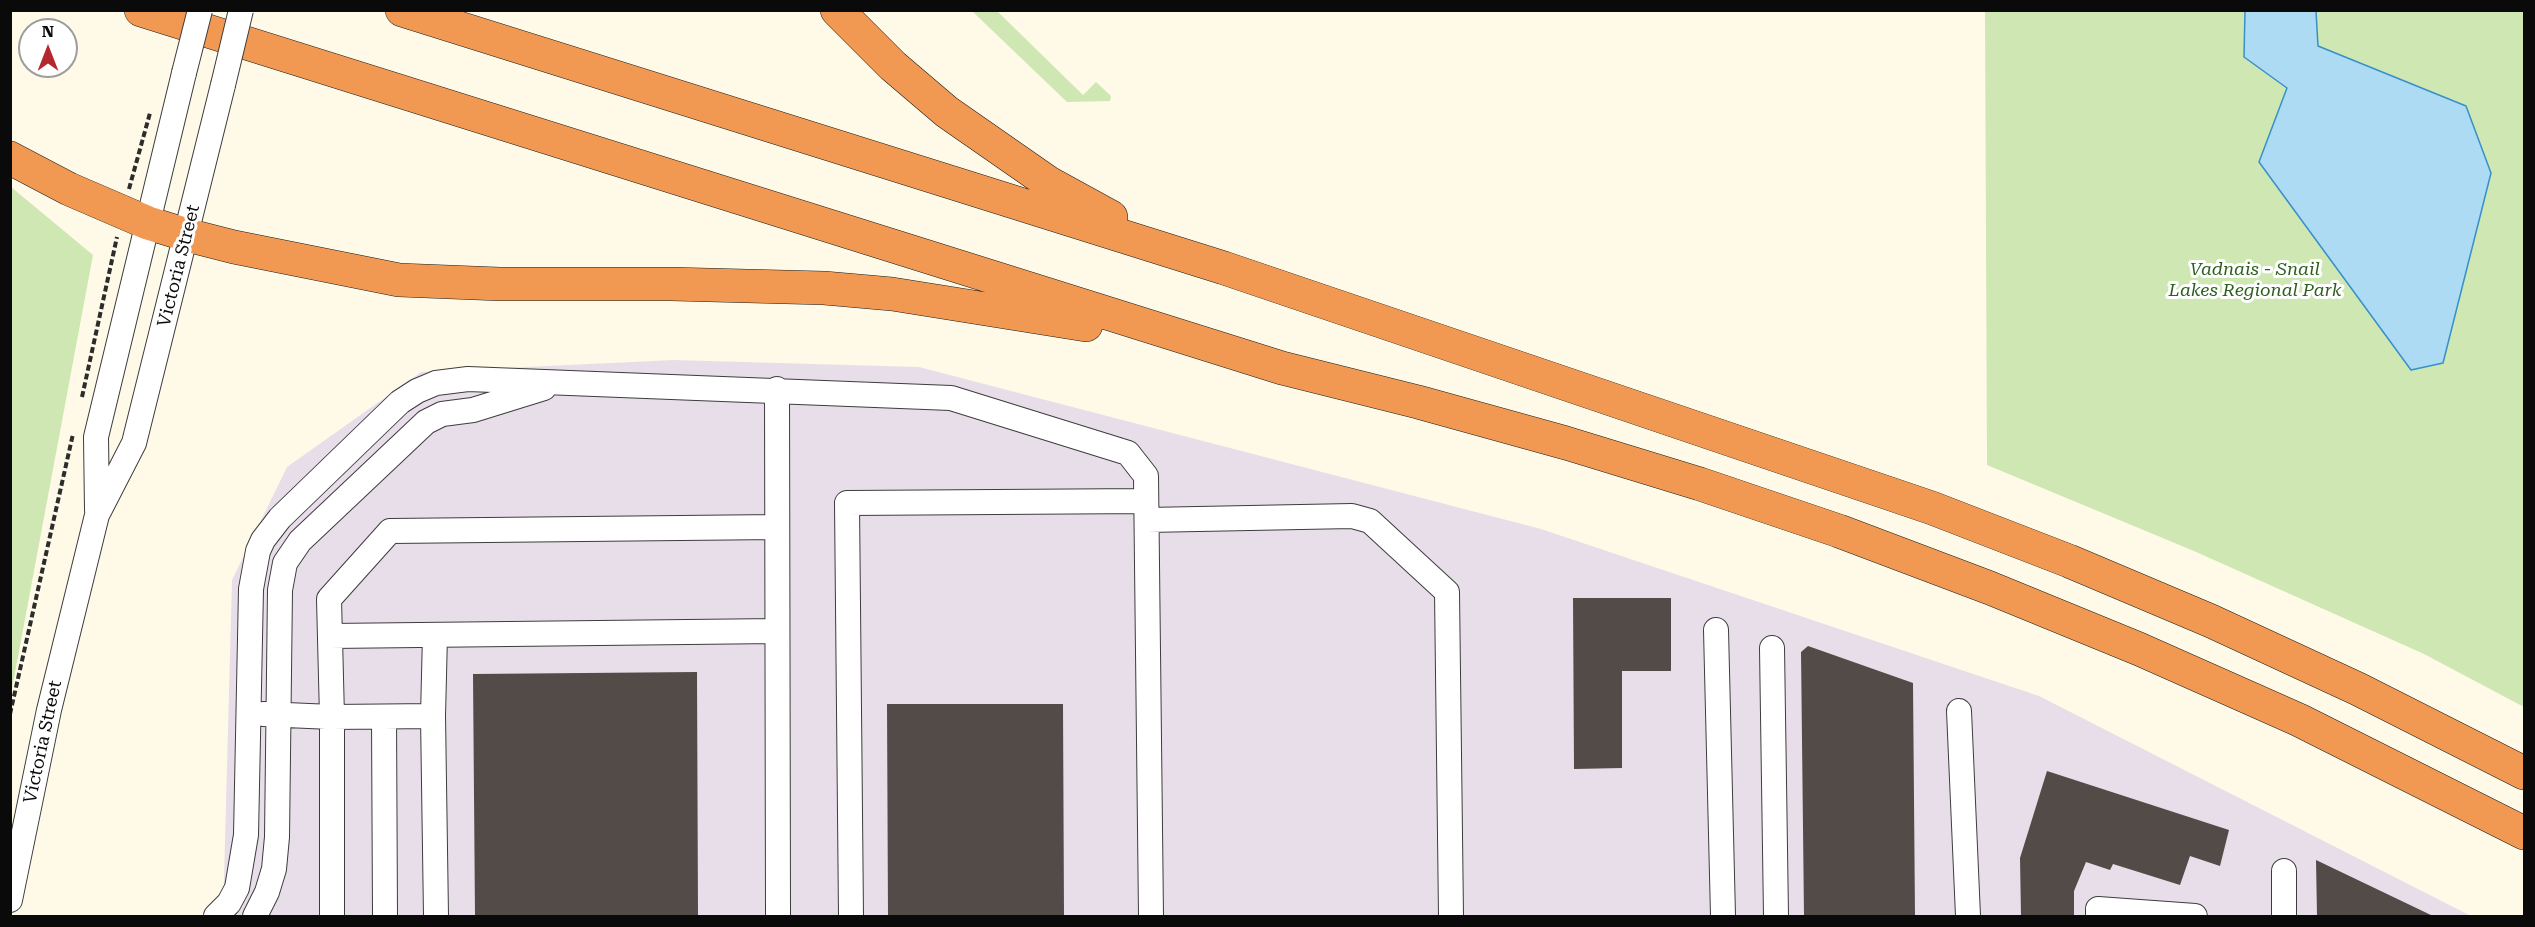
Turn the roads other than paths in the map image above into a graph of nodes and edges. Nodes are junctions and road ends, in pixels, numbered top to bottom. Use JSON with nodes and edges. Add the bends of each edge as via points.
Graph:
{"nodes":[{"id":1,"x":141,"y":10,"type":"edge"},
{"id":2,"x":200,"y":10,"type":"edge"},
{"id":3,"x":241,"y":10,"type":"edge"},
{"id":4,"x":402,"y":10,"type":"edge"},
{"id":5,"x":837,"y":10,"type":"edge"},
{"id":6,"x":10,"y":158,"type":"edge"},
{"id":7,"x":148,"y":223,"type":"junction"},
{"id":8,"x":187,"y":235,"type":"junction"},
{"id":9,"x":1224,"y":268,"type":"junction"},
{"id":10,"x":1250,"y":358,"type":"junction"},
{"id":11,"x":559,"y":383,"type":"junction"},
{"id":12,"x":777,"y":389,"type":"junction"},
{"id":13,"x":1146,"y":511,"type":"junction"},
{"id":14,"x":97,"y":514,"type":"junction"},
{"id":15,"x":777,"y":527,"type":"junction"},
{"id":16,"x":1716,"y":630,"type":"dead end"},
{"id":17,"x":777,"y":631,"type":"junction"},
{"id":18,"x":435,"y":635,"type":"junction"},
{"id":19,"x":330,"y":636,"type":"junction"},
{"id":20,"x":1772,"y":648,"type":"dead end"},
{"id":21,"x":1959,"y":711,"type":"dead end"},
{"id":22,"x":249,"y":714,"type":"junction"},
{"id":23,"x":279,"y":715,"type":"junction"},
{"id":24,"x":433,"y":716,"type":"junction"},
{"id":25,"x":332,"y":717,"type":"junction"},
{"id":26,"x":384,"y":717,"type":"junction"},
{"id":27,"x":2524,"y":773,"type":"edge"},
{"id":28,"x":2524,"y":833,"type":"edge"},
{"id":29,"x":2284,"y":871,"type":"dead end"},
{"id":30,"x":10,"y":900,"type":"edge"},
{"id":31,"x":216,"y":916,"type":"edge"},
{"id":32,"x":255,"y":916,"type":"edge"},
{"id":33,"x":332,"y":916,"type":"edge"},
{"id":34,"x":385,"y":916,"type":"edge"},
{"id":35,"x":436,"y":916,"type":"edge"},
{"id":36,"x":778,"y":916,"type":"edge"},
{"id":37,"x":851,"y":916,"type":"edge"},
{"id":38,"x":1151,"y":916,"type":"edge"},
{"id":39,"x":1450,"y":916,"type":"edge"},
{"id":40,"x":1723,"y":916,"type":"edge"},
{"id":41,"x":1776,"y":916,"type":"edge"},
{"id":42,"x":1968,"y":916,"type":"edge"},
{"id":43,"x":2098,"y":916,"type":"edge"},
{"id":44,"x":2195,"y":916,"type":"edge"},
{"id":45,"x":2284,"y":916,"type":"edge"}],
"edges":[{"from":1,"to":10,"type":"highway"},
{"from":2,"to":7,"type":"street","name":"Victoria Street","bridge":true},
{"from":3,"to":8,"type":"street","name":"Victoria Street","bridge":true},
{"from":4,"to":9,"type":"highway"},
{"from":5,"to":9,"type":"highway","via":[[947,112],[1010,157],[1095,209]]},
{"from":6,"to":7,"type":"highway"},
{"from":7,"to":8,"type":"highway"},
{"from":7,"to":14,"type":"street","name":"Victoria Street","via":[[96,437]]},
{"from":8,"to":10,"type":"highway","via":[[399,280],[824,288],[892,294],[1075,323]]},
{"from":8,"to":14,"type":"street","name":"Victoria Street","via":[[134,443]]},
{"from":9,"to":27,"type":"highway","via":[[1780,455],[2069,561],[2358,688]]},
{"from":10,"to":28,"type":"highway","via":[[1566,443],[1839,531],[2139,649],[2299,720]]},
{"from":11,"to":12,"type":"street"},
{"from":11,"to":22,"type":"street","via":[[452,379],[417,391],[400,402],[280,518],[263,540],[254,565]]},
{"from":11,"to":23,"type":"street","via":[[473,410],[442,414],[426,422],[300,541],[281,576]]},
{"from":12,"to":13,"type":"street","via":[[951,398],[1128,453],[1146,476]]},
{"from":12,"to":15,"type":"street"},
{"from":13,"to":37,"type":"street","via":[[847,503]]},
{"from":13,"to":38,"type":"street"},
{"from":13,"to":39,"type":"street","via":[[1352,516],[1370,521],[1447,592]]},
{"from":14,"to":30,"type":"street","name":"Victoria Street","via":[[49,710]]},
{"from":15,"to":17,"type":"street"},
{"from":15,"to":19,"type":"street","via":[[390,531],[329,599]]},
{"from":16,"to":40,"type":"street"},
{"from":17,"to":18,"type":"street"},
{"from":17,"to":36,"type":"street"},
{"from":18,"to":19,"type":"street"},
{"from":18,"to":24,"type":"street"},
{"from":19,"to":25,"type":"street"},
{"from":20,"to":41,"type":"street"},
{"from":21,"to":42,"type":"street"},
{"from":22,"to":23,"type":"street"},
{"from":22,"to":31,"type":"street","via":[[242,868],[229,903]]},
{"from":23,"to":25,"type":"street"},
{"from":23,"to":32,"type":"street","via":[[274,868]]},
{"from":24,"to":26,"type":"street"},
{"from":24,"to":35,"type":"street"},
{"from":25,"to":26,"type":"street"},
{"from":25,"to":33,"type":"street"},
{"from":26,"to":34,"type":"street"},
{"from":29,"to":45,"type":"street"},
{"from":43,"to":44,"type":"street","via":[[2098,909]]}]}
